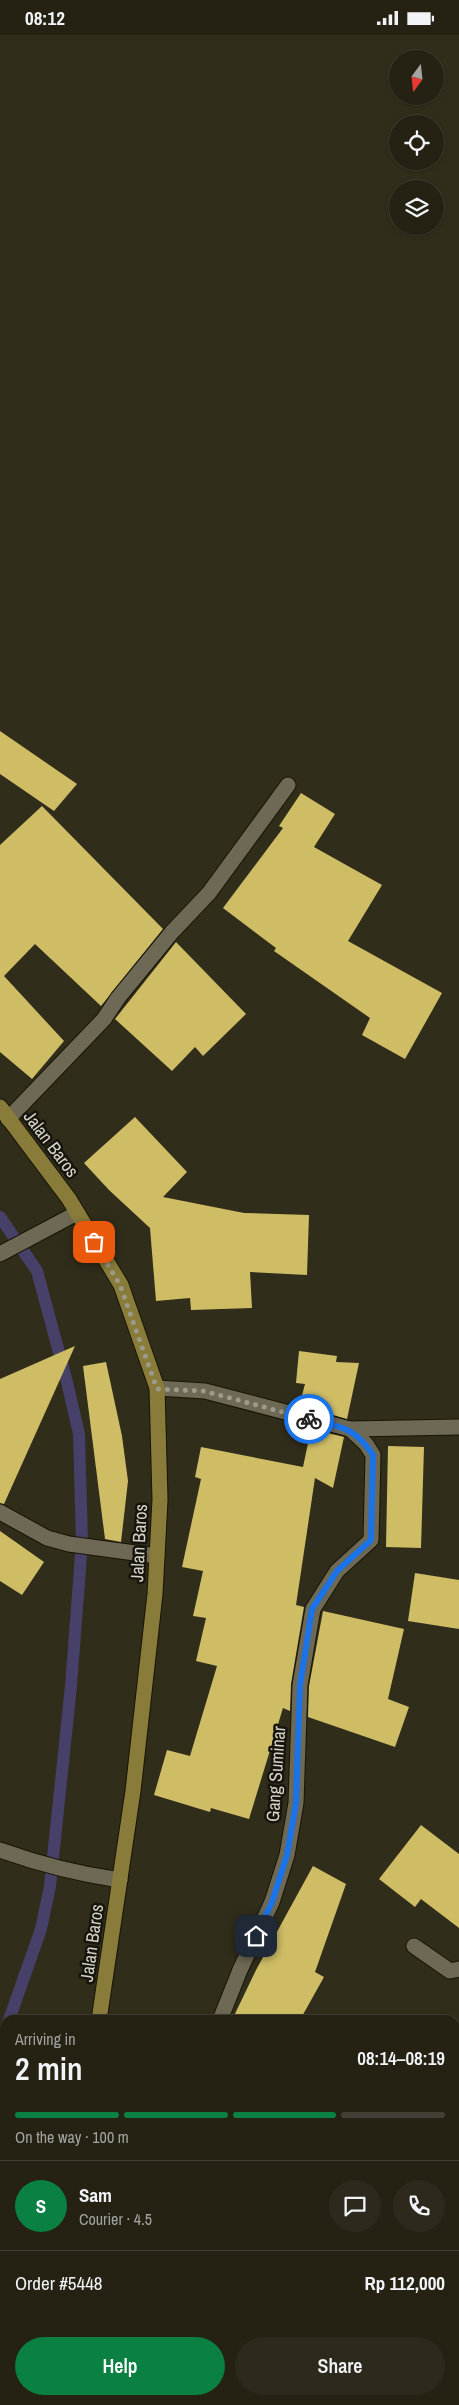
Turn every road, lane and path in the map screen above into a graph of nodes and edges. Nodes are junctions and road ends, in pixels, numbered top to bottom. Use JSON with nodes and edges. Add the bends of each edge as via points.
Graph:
{"nodes":[{"id":1,"x":288,"y":785,"type":"dead end"},
{"id":2,"x":4,"y":1113,"type":"edge"},
{"id":3,"x":76,"y":1213,"type":"junction"},
{"id":4,"x":1,"y":1254,"type":"edge"},
{"id":5,"x":157,"y":1389,"type":"junction"},
{"id":6,"x":459,"y":1427,"type":"edge"},
{"id":7,"x":350,"y":1429,"type":"junction"},
{"id":8,"x":0,"y":1512,"type":"edge"},
{"id":9,"x":157,"y":1556,"type":"junction"},
{"id":10,"x":0,"y":1850,"type":"edge"},
{"id":11,"x":120,"y":1880,"type":"junction"},
{"id":12,"x":414,"y":1946,"type":"dead end"},
{"id":13,"x":459,"y":1969,"type":"edge"},
{"id":14,"x":100,"y":2015,"type":"edge"},
{"id":15,"x":222,"y":2015,"type":"edge"}],
"edges":[{"from":1,"to":2,"type":"street","via":[[209,893],[172,932],[104,1019]]},
{"from":2,"to":3,"type":"main road","name":"Jalan Baros"},
{"from":3,"to":4,"type":"street"},
{"from":3,"to":5,"type":"main road","name":"Jalan Baros","via":[[120,1285]]},
{"from":5,"to":7,"type":"street","via":[[204,1391]]},
{"from":5,"to":9,"type":"main road","name":"Jalan Baros","via":[[160,1500]]},
{"from":6,"to":7,"type":"street"},
{"from":7,"to":15,"type":"street","name":"Gang Suminar","via":[[373,1455],[371,1540],[337,1571],[312,1609],[300,1685],[296,1803],[287,1855],[272,1902]]},
{"from":8,"to":9,"type":"street","via":[[47,1538]]},
{"from":9,"to":11,"type":"main road","name":"Jalan Baros","via":[[133,1791]]},
{"from":10,"to":11,"type":"street","via":[[81,1874]]},
{"from":11,"to":14,"type":"main road","name":"Jalan Baros"},
{"from":12,"to":13,"type":"street","via":[[450,1971]]}]}
